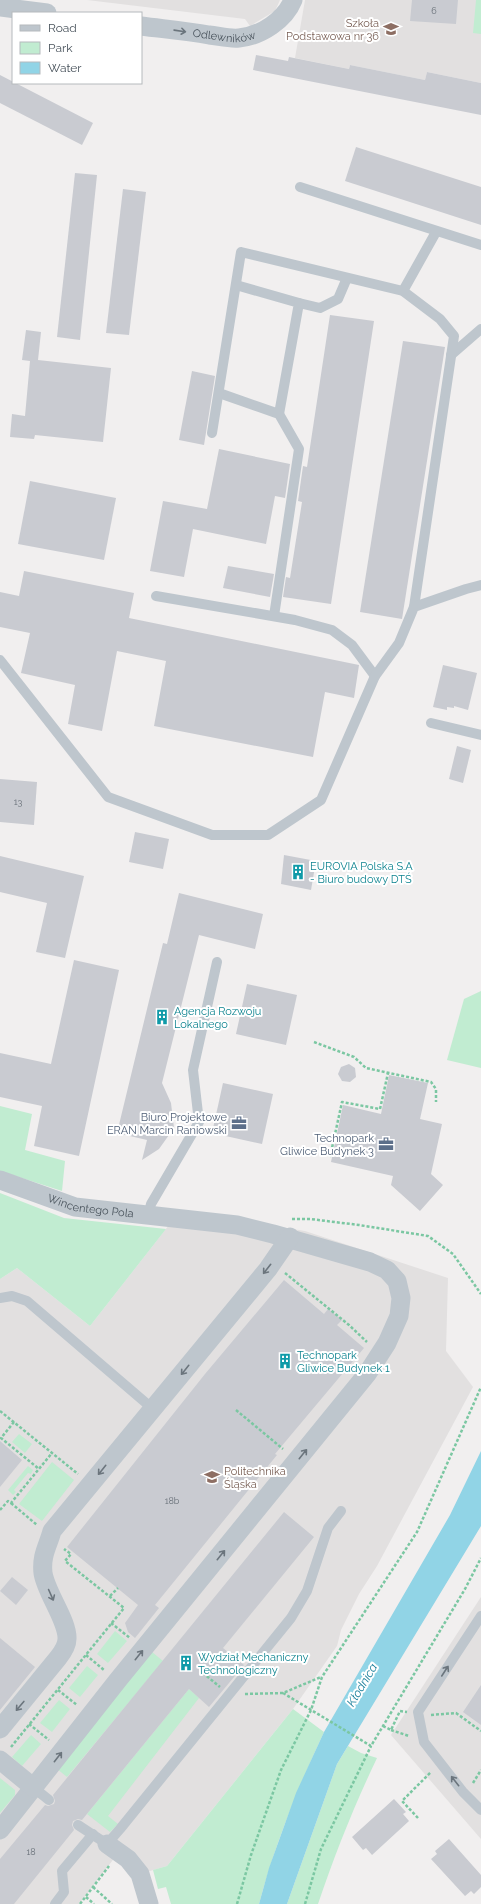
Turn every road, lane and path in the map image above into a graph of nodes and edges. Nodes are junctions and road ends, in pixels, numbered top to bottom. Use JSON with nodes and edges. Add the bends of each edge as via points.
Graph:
{"nodes":[{"id":1,"x":293,"y":0,"type":"edge"},
{"id":2,"x":0,"y":7,"type":"edge"},
{"id":3,"x":39,"y":12,"type":"edge"},
{"id":4,"x":142,"y":26,"type":"edge"},
{"id":5,"x":300,"y":187,"type":"dead end"},
{"id":6,"x":436,"y":232,"type":"junction"},
{"id":7,"x":481,"y":245,"type":"edge"},
{"id":8,"x":347,"y":278,"type":"junction"},
{"id":9,"x":236,"y":285,"type":"junction"},
{"id":10,"x":403,"y":291,"type":"junction"},
{"id":11,"x":299,"y":303,"type":"junction"},
{"id":12,"x":481,"y":329,"type":"edge"},
{"id":13,"x":451,"y":355,"type":"junction"},
{"id":14,"x":219,"y":393,"type":"junction"},
{"id":15,"x":279,"y":414,"type":"junction"},
{"id":16,"x":212,"y":433,"type":"dead end"},
{"id":17,"x":481,"y":585,"type":"edge"},
{"id":18,"x":156,"y":596,"type":"dead end"},
{"id":19,"x":414,"y":607,"type":"junction"},
{"id":20,"x":274,"y":616,"type":"junction"},
{"id":21,"x":0,"y":660,"type":"edge"},
{"id":22,"x":375,"y":676,"type":"junction"},
{"id":23,"x":431,"y":722,"type":"dead end"},
{"id":24,"x":481,"y":735,"type":"edge"},
{"id":25,"x":217,"y":962,"type":"dead end"},
{"id":26,"x":314,"y":1042,"type":"dead end"},
{"id":27,"x":388,"y":1073,"type":"junction"},
{"id":28,"x":436,"y":1102,"type":"dead end"},
{"id":29,"x":330,"y":1157,"type":"dead end"},
{"id":30,"x":0,"y":1180,"type":"edge"},
{"id":31,"x":148,"y":1216,"type":"junction"},
{"id":32,"x":290,"y":1228,"type":"junction"},
{"id":33,"x":280,"y":1271,"type":"dead end"},
{"id":34,"x":481,"y":1294,"type":"edge"},
{"id":35,"x":0,"y":1298,"type":"edge"},
{"id":36,"x":369,"y":1344,"type":"dead end"},
{"id":37,"x":481,"y":1387,"type":"edge"},
{"id":38,"x":153,"y":1409,"type":"junction"},
{"id":39,"x":236,"y":1410,"type":"dead end"},
{"id":40,"x":0,"y":1411,"type":"edge"},
{"id":41,"x":14,"y":1422,"type":"junction"},
{"id":42,"x":52,"y":1453,"type":"junction"},
{"id":43,"x":297,"y":1461,"type":"junction"},
{"id":44,"x":39,"y":1469,"type":"junction"},
{"id":45,"x":83,"y":1479,"type":"dead end"},
{"id":46,"x":11,"y":1503,"type":"junction"},
{"id":47,"x":0,"y":1510,"type":"edge"},
{"id":48,"x":341,"y":1511,"type":"dead end"},
{"id":49,"x":42,"y":1530,"type":"dead end"},
{"id":50,"x":481,"y":1558,"type":"edge"},
{"id":51,"x":118,"y":1588,"type":"dead end"},
{"id":52,"x":110,"y":1596,"type":"dead end"},
{"id":53,"x":481,"y":1616,"type":"edge"},
{"id":54,"x":112,"y":1623,"type":"dead end"},
{"id":55,"x":144,"y":1649,"type":"junction"},
{"id":56,"x":86,"y":1655,"type":"dead end"},
{"id":57,"x":203,"y":1673,"type":"dead end"},
{"id":58,"x":322,"y":1677,"type":"junction"},
{"id":59,"x":118,"y":1680,"type":"junction"},
{"id":60,"x":58,"y":1690,"type":"dead end"},
{"id":61,"x":223,"y":1690,"type":"dead end"},
{"id":62,"x":283,"y":1693,"type":"junction"},
{"id":63,"x":244,"y":1694,"type":"dead end"},
{"id":64,"x":75,"y":1703,"type":"dead end"},
{"id":65,"x":311,"y":1710,"type":"junction"},
{"id":66,"x":400,"y":1711,"type":"dead end"},
{"id":67,"x":429,"y":1715,"type":"dead end"},
{"id":68,"x":30,"y":1724,"type":"dead end"},
{"id":69,"x":383,"y":1726,"type":"junction"},
{"id":70,"x":0,"y":1730,"type":"edge"},
{"id":71,"x":391,"y":1730,"type":"junction"},
{"id":72,"x":481,"y":1731,"type":"edge"},
{"id":73,"x":47,"y":1738,"type":"dead end"},
{"id":74,"x":413,"y":1738,"type":"dead end"},
{"id":75,"x":371,"y":1746,"type":"junction"},
{"id":76,"x":0,"y":1760,"type":"edge"},
{"id":77,"x":426,"y":1777,"type":"dead end"},
{"id":78,"x":34,"y":1788,"type":"junction"},
{"id":79,"x":49,"y":1800,"type":"dead end"},
{"id":80,"x":481,"y":1810,"type":"edge"},
{"id":81,"x":418,"y":1818,"type":"dead end"},
{"id":82,"x":78,"y":1825,"type":"dead end"},
{"id":83,"x":0,"y":1830,"type":"edge"},
{"id":84,"x":100,"y":1839,"type":"junction"},
{"id":85,"x":104,"y":1875,"type":"dead end"},
{"id":86,"x":93,"y":1887,"type":"junction"},
{"id":87,"x":86,"y":1897,"type":"junction"},
{"id":88,"x":55,"y":1904,"type":"edge"},
{"id":89,"x":80,"y":1904,"type":"edge"},
{"id":90,"x":94,"y":1904,"type":"edge"},
{"id":91,"x":112,"y":1904,"type":"edge"},
{"id":92,"x":149,"y":1904,"type":"edge"},
{"id":93,"x":237,"y":1904,"type":"edge"},
{"id":94,"x":305,"y":1904,"type":"edge"}],
"edges":[{"from":4,"to":1,"type":"street","name":"Odlewników","one_way":true,"via":[[232,38],[249,37],[279,19]]},
{"from":2,"to":3,"type":"street"},
{"from":5,"to":6,"type":"lane"},
{"from":6,"to":7,"type":"lane"},
{"from":6,"to":10,"type":"lane"},
{"from":8,"to":9,"type":"lane","via":[[241,252]]},
{"from":8,"to":10,"type":"lane"},
{"from":8,"to":11,"type":"lane","via":[[338,299],[320,308]]},
{"from":9,"to":11,"type":"lane"},
{"from":9,"to":14,"type":"lane"},
{"from":10,"to":13,"type":"lane","via":[[440,319],[454,336]]},
{"from":11,"to":15,"type":"lane"},
{"from":12,"to":13,"type":"lane"},
{"from":13,"to":19,"type":"lane"},
{"from":14,"to":15,"type":"lane"},
{"from":14,"to":16,"type":"lane"},
{"from":15,"to":20,"type":"lane","via":[[299,449]]},
{"from":17,"to":19,"type":"lane"},
{"from":18,"to":20,"type":"lane"},
{"from":19,"to":22,"type":"lane","via":[[399,643]]},
{"from":20,"to":22,"type":"lane","via":[[332,630],[352,645]]},
{"from":21,"to":22,"type":"lane","via":[[108,797],[212,835],[268,836],[321,800]]},
{"from":23,"to":24,"type":"lane"},
{"from":25,"to":31,"type":"lane","via":[[193,1070],[199,1122],[151,1204]]},
{"from":26,"to":27,"type":"path","via":[[354,1057],[366,1068]]},
{"from":27,"to":28,"type":"path","via":[[431,1082],[436,1089]]},
{"from":27,"to":29,"type":"path","via":[[380,1109],[342,1102]]},
{"from":30,"to":31,"type":"street","name":"Wincentego Pola","via":[[76,1207]]},
{"from":31,"to":32,"type":"street","name":"Wincentego Pola"},
{"from":32,"to":34,"type":"path","via":[[324,1220],[428,1236],[453,1254]]},
{"from":32,"to":38,"type":"street","one_way":true,"via":[[268,1269]]},
{"from":43,"to":32,"type":"street","name":"Wincentego Pola","one_way":true,"via":[[367,1374],[383,1349],[399,1316],[401,1298],[397,1281],[387,1270]]},
{"from":33,"to":36,"type":"path","via":[[326,1306]]},
{"from":35,"to":38,"type":"lane","via":[[12,1296],[27,1301]]},
{"from":37,"to":58,"type":"path","via":[[417,1532]]},
{"from":38,"to":70,"type":"street","one_way":true,"via":[[52,1531],[46,1544],[43,1571],[45,1583],[67,1639],[58,1658]]},
{"from":39,"to":43,"type":"path"},
{"from":40,"to":41,"type":"path"},
{"from":41,"to":42,"type":"path"},
{"from":41,"to":44,"type":"path","via":[[1,1438]]},
{"from":42,"to":44,"type":"path"},
{"from":42,"to":45,"type":"path"},
{"from":55,"to":43,"type":"street","name":"Wincentego Pola","one_way":true},
{"from":44,"to":46,"type":"path"},
{"from":46,"to":47,"type":"path","via":[[8,1501]]},
{"from":46,"to":49,"type":"path"},
{"from":48,"to":84,"type":"lane","via":[[328,1528],[307,1591],[291,1618]]},
{"from":50,"to":69,"type":"path"},
{"from":51,"to":52,"type":"path"},
{"from":80,"to":53,"type":"lane","one_way":true,"via":[[463,1792],[424,1742],[418,1712]]},
{"from":54,"to":55,"type":"path"},
{"from":59,"to":55,"type":"street","name":"Wincentego Pola","one_way":true},
{"from":56,"to":59,"type":"path"},
{"from":57,"to":61,"type":"path"},
{"from":58,"to":62,"type":"path"},
{"from":58,"to":65,"type":"path"},
{"from":78,"to":59,"type":"street","name":"Wincentego Pola","one_way":true},
{"from":60,"to":64,"type":"path"},
{"from":62,"to":63,"type":"path"},
{"from":62,"to":65,"type":"path"},
{"from":65,"to":75,"type":"path"},
{"from":65,"to":93,"type":"path","via":[[281,1770]]},
{"from":66,"to":71,"type":"path"},
{"from":67,"to":72,"type":"path","via":[[456,1713]]},
{"from":68,"to":73,"type":"path"},
{"from":69,"to":71,"type":"path"},
{"from":69,"to":75,"type":"path"},
{"from":71,"to":74,"type":"path"},
{"from":75,"to":94,"type":"path","via":[[321,1849]]},
{"from":76,"to":78,"type":"street"},
{"from":77,"to":81,"type":"path","via":[[402,1801]]},
{"from":78,"to":79,"type":"lane"},
{"from":78,"to":83,"type":"street","name":"Wincentego Pola"},
{"from":82,"to":84,"type":"lane"},
{"from":84,"to":88,"type":"lane","via":[[62,1871],[64,1892]]},
{"from":84,"to":92,"type":"street","via":[[128,1859],[140,1874]]},
{"from":85,"to":86,"type":"path"},
{"from":86,"to":87,"type":"path"},
{"from":86,"to":91,"type":"path"},
{"from":87,"to":89,"type":"path"},
{"from":87,"to":90,"type":"path"}]}
